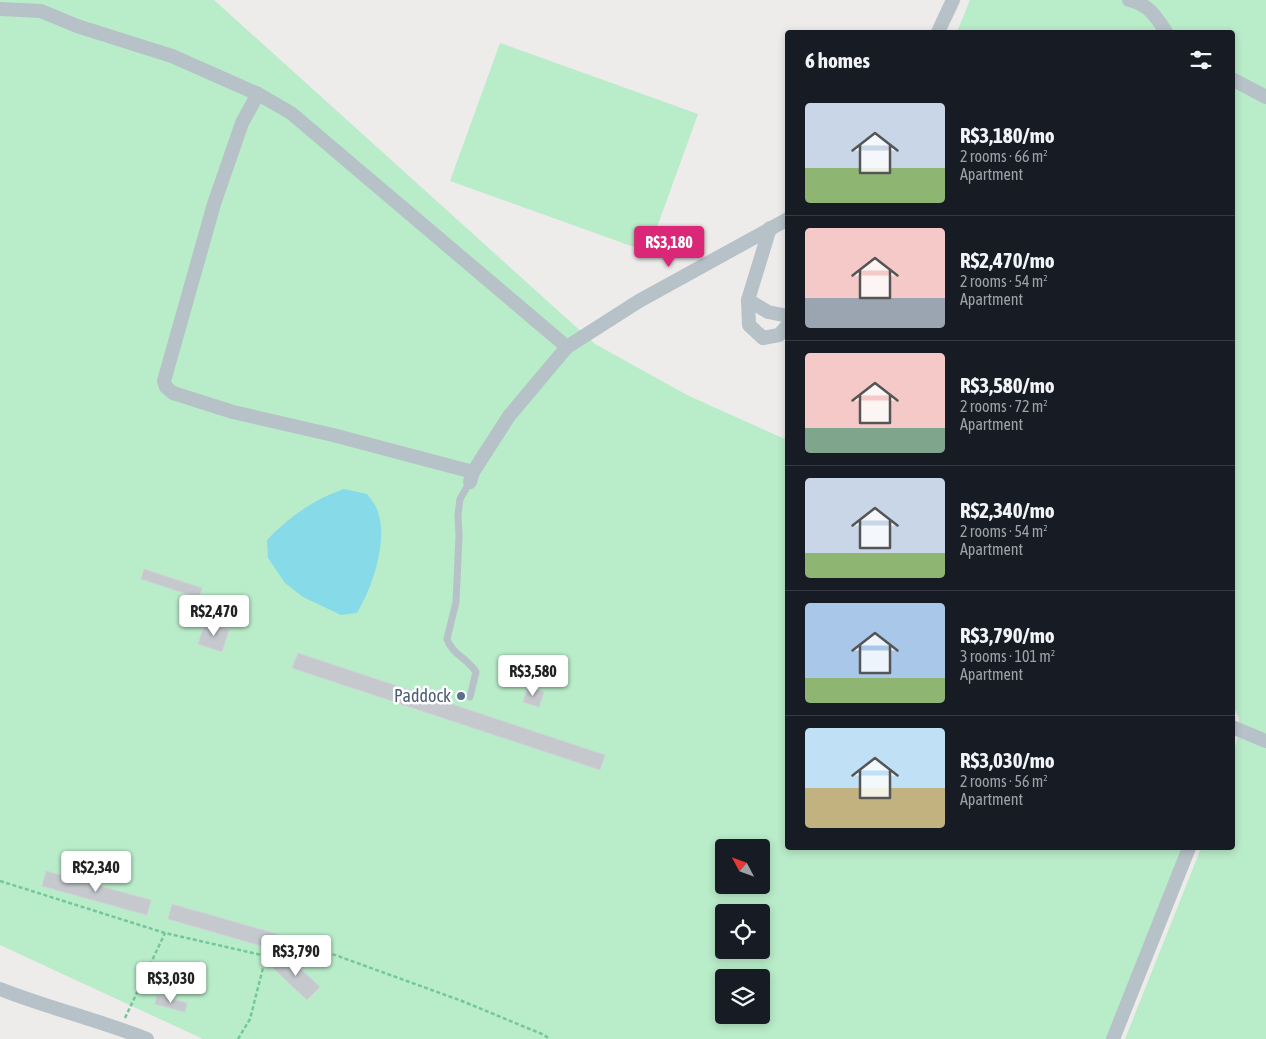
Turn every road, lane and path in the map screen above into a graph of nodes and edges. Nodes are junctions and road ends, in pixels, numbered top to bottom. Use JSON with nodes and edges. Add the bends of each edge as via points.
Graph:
{"nodes":[{"id":1,"x":953,"y":0,"type":"edge"},
{"id":2,"x":1129,"y":0,"type":"edge"},
{"id":3,"x":0,"y":9,"type":"edge"},
{"id":4,"x":939,"y":30,"type":"edge"},
{"id":5,"x":1165,"y":30,"type":"edge"},
{"id":6,"x":1235,"y":81,"type":"edge"},
{"id":7,"x":258,"y":94,"type":"junction"},
{"id":8,"x":1266,"y":97,"type":"edge"},
{"id":9,"x":785,"y":220,"type":"edge"},
{"id":10,"x":770,"y":228,"type":"junction"},
{"id":11,"x":748,"y":300,"type":"junction"},
{"id":12,"x":785,"y":315,"type":"edge"},
{"id":13,"x":785,"y":328,"type":"edge"},
{"id":14,"x":567,"y":347,"type":"junction"},
{"id":15,"x":471,"y":477,"type":"junction"},
{"id":16,"x":470,"y":697,"type":"dead end"},
{"id":17,"x":1235,"y":728,"type":"edge"},
{"id":18,"x":1266,"y":741,"type":"edge"},
{"id":19,"x":1188,"y":850,"type":"edge"},
{"id":20,"x":0,"y":881,"type":"edge"},
{"id":21,"x":166,"y":933,"type":"junction"},
{"id":22,"x":266,"y":956,"type":"junction"},
{"id":23,"x":0,"y":989,"type":"edge"},
{"id":24,"x":120,"y":1028,"type":"junction"},
{"id":25,"x":147,"y":1039,"type":"edge"},
{"id":26,"x":238,"y":1039,"type":"edge"},
{"id":27,"x":550,"y":1039,"type":"edge"},
{"id":28,"x":1113,"y":1039,"type":"edge"}],
"edges":[{"from":1,"to":4,"type":"street"},
{"from":2,"to":5,"type":"street","via":[[1147,7]]},
{"from":3,"to":7,"type":"street","via":[[41,11],[58,16],[77,26],[172,56]]},
{"from":6,"to":8,"type":"street"},
{"from":7,"to":14,"type":"street","via":[[299,120]]},
{"from":7,"to":15,"type":"street","via":[[242,123],[214,204],[164,381],[171,397],[333,435]]},
{"from":9,"to":10,"type":"street"},
{"from":10,"to":11,"type":"street"},
{"from":10,"to":14,"type":"street","via":[[639,301]]},
{"from":11,"to":12,"type":"street","via":[[768,312]]},
{"from":11,"to":13,"type":"street","via":[[749,325],[763,338],[779,335]]},
{"from":14,"to":15,"type":"street","via":[[509,416]]},
{"from":15,"to":16,"type":"lane","via":[[460,500],[456,602],[447,639],[448,645],[476,672]]},
{"from":17,"to":18,"type":"street"},
{"from":19,"to":28,"type":"street"},
{"from":20,"to":21,"type":"path"},
{"from":21,"to":22,"type":"path"},
{"from":21,"to":24,"type":"path"},
{"from":22,"to":26,"type":"path","via":[[250,1019]]},
{"from":22,"to":27,"type":"path","via":[[293,949],[324,951],[462,1001]]},
{"from":23,"to":24,"type":"street"},
{"from":24,"to":25,"type":"street"}]}
